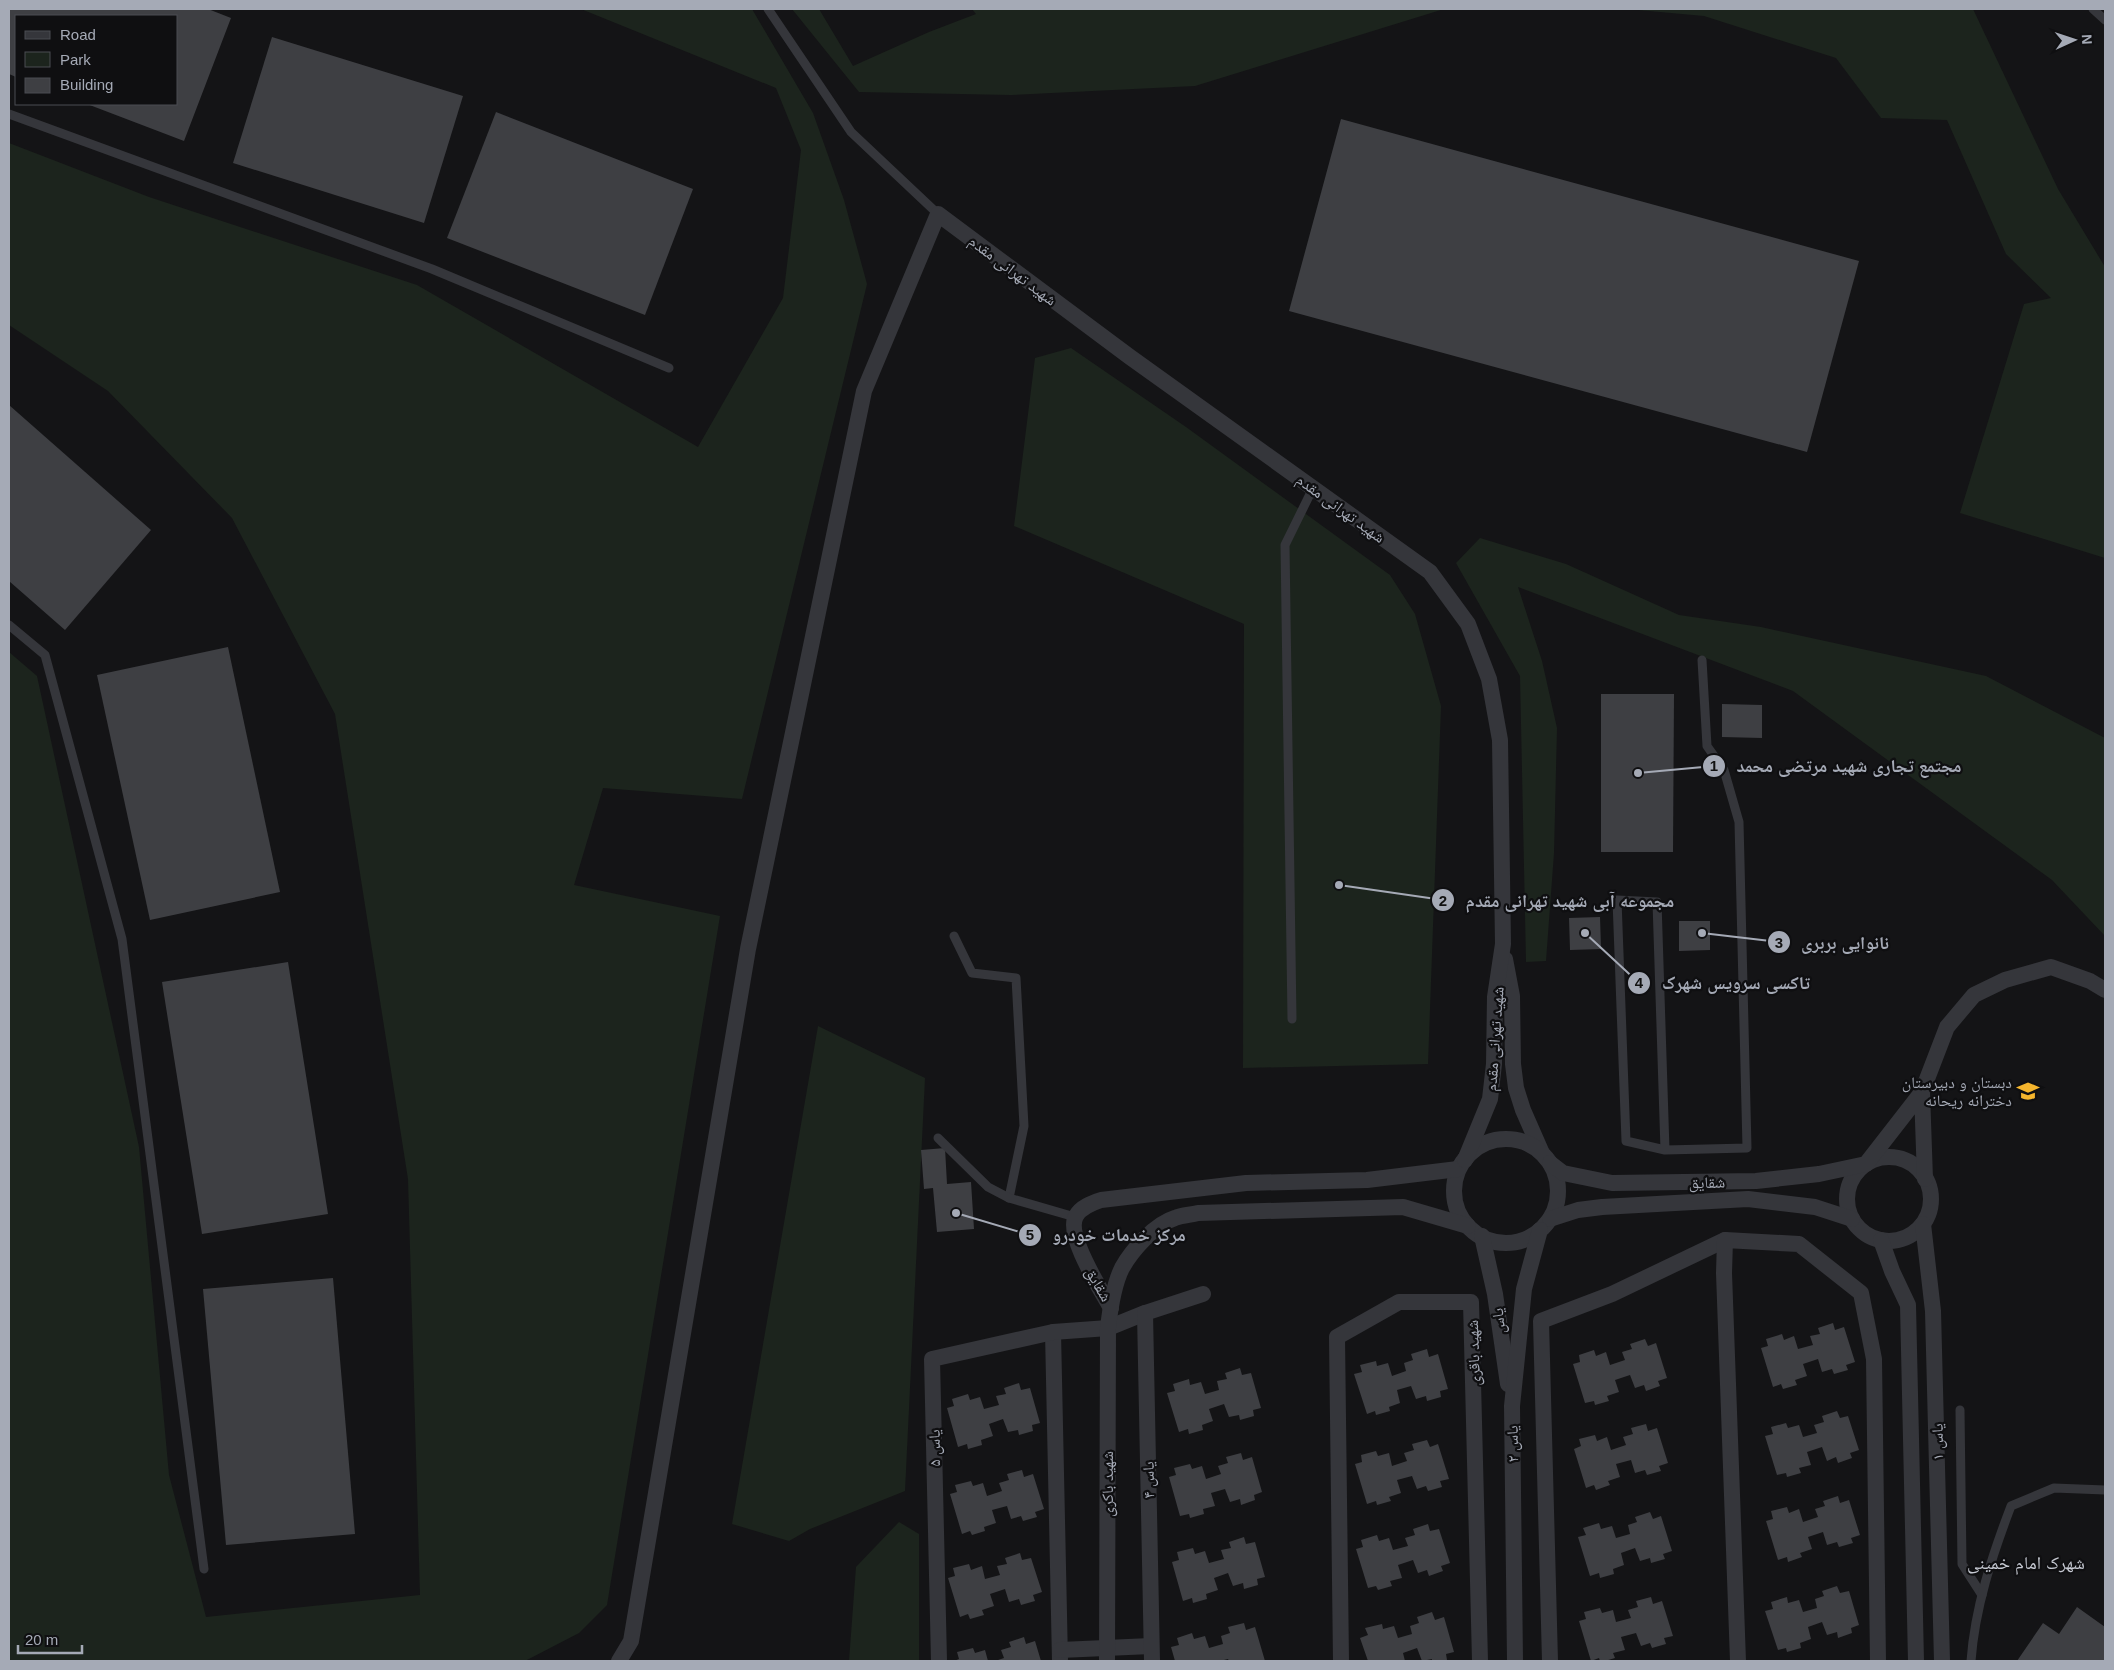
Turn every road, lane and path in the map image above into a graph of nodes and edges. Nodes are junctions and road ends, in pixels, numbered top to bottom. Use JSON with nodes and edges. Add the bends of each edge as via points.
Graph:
{"nodes":[{"id":1,"x":768,"y":9,"type":"edge"},
{"id":2,"x":2093,"y":9,"type":"edge"},
{"id":3,"x":2105,"y":20,"type":"edge"},
{"id":4,"x":9,"y":114,"type":"edge"},
{"id":5,"x":938,"y":214,"type":"junction"},
{"id":6,"x":669,"y":368,"type":"dead end"},
{"id":7,"x":1313,"y":488,"type":"junction"},
{"id":8,"x":9,"y":625,"type":"edge"},
{"id":9,"x":1702,"y":660,"type":"dead end"},
{"id":10,"x":954,"y":936,"type":"dead end"},
{"id":11,"x":1503,"y":944,"type":"junction"},
{"id":12,"x":2105,"y":990,"type":"edge"},
{"id":13,"x":1292,"y":1019,"type":"dead end"},
{"id":14,"x":1922,"y":1092,"type":"junction"},
{"id":15,"x":938,"y":1138,"type":"dead end"},
{"id":16,"x":1665,"y":1150,"type":"junction"},
{"id":17,"x":1546,"y":1157,"type":"junction"},
{"id":18,"x":1462,"y":1164,"type":"junction"},
{"id":19,"x":1866,"y":1164,"type":"junction"},
{"id":20,"x":1926,"y":1179,"type":"junction"},
{"id":21,"x":1009,"y":1198,"type":"junction"},
{"id":22,"x":1075,"y":1217,"type":"junction"},
{"id":23,"x":1852,"y":1219,"type":"junction"},
{"id":24,"x":1545,"y":1224,"type":"junction"},
{"id":25,"x":1922,"y":1224,"type":"junction"},
{"id":26,"x":1468,"y":1226,"type":"junction"},
{"id":27,"x":1482,"y":1236,"type":"junction"},
{"id":28,"x":1725,"y":1240,"type":"junction"},
{"id":29,"x":1880,"y":1240,"type":"junction"},
{"id":30,"x":1203,"y":1294,"type":"dead end"},
{"id":31,"x":1111,"y":1308,"type":"junction"},
{"id":32,"x":1145,"y":1312,"type":"junction"},
{"id":33,"x":1498,"y":1314,"type":"junction"},
{"id":34,"x":1472,"y":1317,"type":"junction"},
{"id":35,"x":1519,"y":1320,"type":"junction"},
{"id":36,"x":1541,"y":1321,"type":"junction"},
{"id":37,"x":1108,"y":1328,"type":"junction"},
{"id":38,"x":1053,"y":1332,"type":"junction"},
{"id":39,"x":1512,"y":1406,"type":"junction"},
{"id":40,"x":1960,"y":1410,"type":"dead end"},
{"id":41,"x":2105,"y":1490,"type":"edge"},
{"id":42,"x":204,"y":1569,"type":"dead end"},
{"id":43,"x":1982,"y":1595,"type":"junction"},
{"id":44,"x":1152,"y":1654,"type":"edge"},
{"id":45,"x":1107,"y":1655,"type":"edge"},
{"id":46,"x":1060,"y":1656,"type":"edge"},
{"id":47,"x":619,"y":1661,"type":"edge"},
{"id":48,"x":939,"y":1661,"type":"edge"},
{"id":49,"x":1341,"y":1661,"type":"edge"},
{"id":50,"x":1480,"y":1661,"type":"edge"},
{"id":51,"x":1516,"y":1661,"type":"edge"},
{"id":52,"x":1550,"y":1661,"type":"edge"},
{"id":53,"x":1738,"y":1661,"type":"edge"},
{"id":54,"x":1878,"y":1661,"type":"edge"},
{"id":55,"x":1916,"y":1661,"type":"edge"},
{"id":56,"x":1942,"y":1661,"type":"edge"},
{"id":57,"x":1971,"y":1661,"type":"edge"}],
"edges":[{"from":1,"to":5,"type":"lane","via":[[851,132]]},
{"from":2,"to":3,"type":"lane"},
{"from":4,"to":6,"type":"lane","via":[[432,269]]},
{"from":5,"to":7,"type":"street","name":"شهید تهرانی مقدم"},
{"from":5,"to":47,"type":"street","via":[[864,391],[748,948],[631,1641]]},
{"from":7,"to":11,"type":"street","name":"شهید تهرانی مقدم","via":[[1430,572],[1468,624],[1489,679],[1500,740]]},
{"from":7,"to":13,"type":"lane","via":[[1285,545]]},
{"from":8,"to":42,"type":"lane","via":[[45,655],[122,939]]},
{"from":9,"to":16,"type":"lane","via":[[1707,746],[1724,770],[1739,822],[1747,1148]]},
{"from":10,"to":21,"type":"lane","via":[[972,974],[1016,978],[1024,1126]]},
{"from":11,"to":17,"type":"street","name":"شهید تهرانی مقدم","via":[[1512,996],[1516,1088]]},
{"from":11,"to":18,"type":"street","name":"شهید تهرانی مقدم","via":[[1495,997],[1490,1099]]},
{"from":12,"to":14,"type":"street","via":[[2051,967],[2005,980],[1974,995],[1947,1027]]},
{"from":14,"to":19,"type":"street"},
{"from":14,"to":20,"type":"street"},
{"from":15,"to":21,"type":"lane","via":[[988,1187]]},
{"from":16,"to":16,"type":"lane","via":[[1657,902],[1617,900],[1626,1141]]},
{"from":17,"to":18,"type":"street","via":[[1529,1144],[1516,1139],[1501,1139],[1475,1149]]},
{"from":17,"to":19,"type":"street","name":"شقایق","via":[[1563,1173],[1612,1183],[1756,1181],[1819,1174]]},
{"from":17,"to":24,"type":"street","via":[[1558,1181],[1557,1200]]},
{"from":18,"to":22,"type":"street","via":[[1368,1180],[1246,1183],[1101,1200],[1086,1206]]},
{"from":18,"to":26,"type":"street","via":[[1455,1199]]},
{"from":19,"to":20,"type":"street","via":[[1879,1158],[1899,1159],[1917,1168]]},
{"from":19,"to":23,"type":"street","via":[[1857,1172],[1847,1194]]},
{"from":20,"to":25,"type":"street","via":[[1931,1202]]},
{"from":21,"to":22,"type":"lane"},
{"from":22,"to":31,"type":"street","name":"شقایق","via":[[1077,1243]]},
{"from":23,"to":24,"type":"street","name":"شقایق","via":[[1815,1207],[1748,1200],[1602,1207],[1578,1210]]},
{"from":23,"to":29,"type":"street","via":[[1864,1232]]},
{"from":24,"to":27,"type":"street","via":[[1527,1238],[1512,1242],[1496,1242]]},
{"from":24,"to":35,"type":"street","name":"یاس ۲","via":[[1524,1289]]},
{"from":25,"to":29,"type":"street","via":[[1904,1238]]},
{"from":25,"to":56,"type":"street","name":"یاس ۱","via":[[1934,1310]]},
{"from":26,"to":27,"type":"street"},
{"from":26,"to":31,"type":"street","name":"شقایق","via":[[1403,1207],[1198,1213],[1174,1218],[1154,1229],[1122,1268]]},
{"from":27,"to":33,"type":"street","name":"یاس"},
{"from":28,"to":36,"type":"street","via":[[1612,1294]]},
{"from":28,"to":53,"type":"street"},
{"from":28,"to":54,"type":"street","via":[[1798,1244],[1861,1293],[1874,1359]]},
{"from":29,"to":55,"type":"street","name":"یاس ۱","via":[[1908,1305]]},
{"from":30,"to":32,"type":"street"},
{"from":31,"to":37,"type":"street","name":"شهید باکری"},
{"from":32,"to":37,"type":"street"},
{"from":32,"to":44,"type":"street","name":"یاس ۴"},
{"from":33,"to":34,"type":"street"},
{"from":33,"to":39,"type":"street","name":"یاس"},
{"from":34,"to":49,"type":"street","name":"شهید باقری","via":[[1471,1302],[1399,1302],[1337,1337]]},
{"from":34,"to":50,"type":"street","name":"شهید باقری"},
{"from":35,"to":36,"type":"street"},
{"from":35,"to":39,"type":"street","name":"یاس ۲"},
{"from":36,"to":52,"type":"street"},
{"from":37,"to":38,"type":"street","name":"یاس ۵"},
{"from":37,"to":45,"type":"street","name":"شهید باکری"},
{"from":38,"to":46,"type":"street"},
{"from":38,"to":48,"type":"street","name":"یاس ۵","via":[[932,1359]]},
{"from":39,"to":51,"type":"street","name":"یاس ۲"},
{"from":40,"to":43,"type":"lane","via":[[1962,1564]]},
{"from":41,"to":43,"type":"lane","via":[[2054,1488],[2011,1506]]},
{"from":43,"to":57,"type":"lane"},
{"from":44,"to":45,"type":"street","name":"یاس ۴"},
{"from":45,"to":46,"type":"street"}]}
